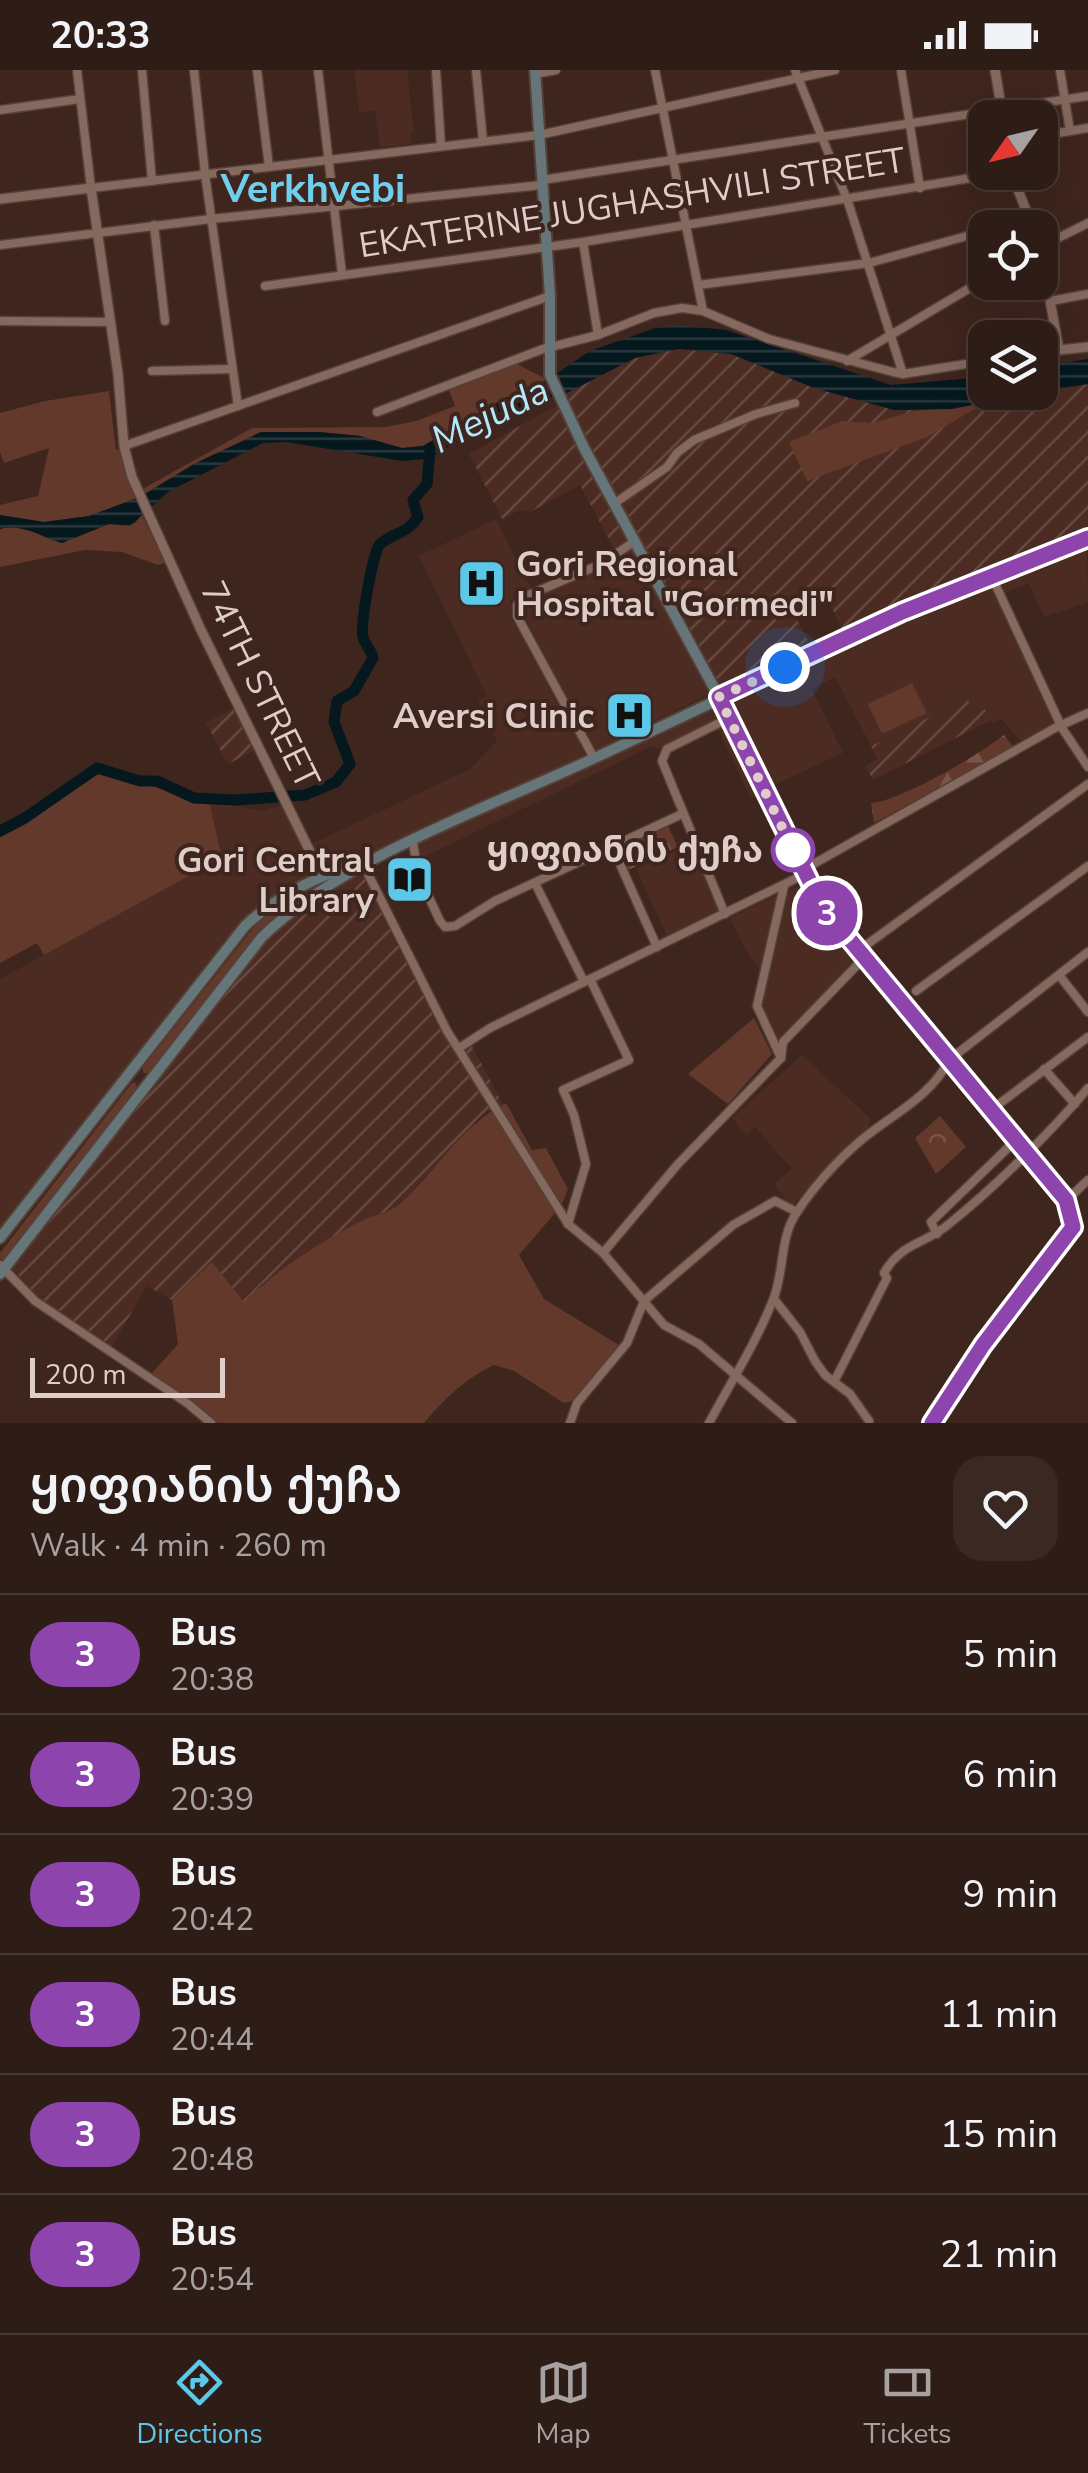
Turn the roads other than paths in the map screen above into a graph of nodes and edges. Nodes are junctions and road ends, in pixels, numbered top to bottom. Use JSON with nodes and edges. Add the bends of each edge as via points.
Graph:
{"nodes":[{"id":1,"x":77,"y":70,"type":"edge"},
{"id":2,"x":142,"y":70,"type":"edge"},
{"id":3,"x":194,"y":70,"type":"edge"},
{"id":4,"x":257,"y":70,"type":"edge"},
{"id":5,"x":318,"y":70,"type":"edge"},
{"id":6,"x":436,"y":70,"type":"edge"},
{"id":7,"x":476,"y":70,"type":"edge"},
{"id":8,"x":556,"y":70,"type":"edge"},
{"id":9,"x":655,"y":70,"type":"edge"},
{"id":10,"x":836,"y":70,"type":"edge"},
{"id":11,"x":901,"y":70,"type":"edge"},
{"id":12,"x":995,"y":70,"type":"edge"},
{"id":13,"x":1060,"y":70,"type":"edge"},
{"id":14,"x":535,"y":72,"type":"edge"},
{"id":15,"x":797,"y":74,"type":"edge"},
{"id":16,"x":1088,"y":96,"type":"edge"},
{"id":17,"x":80,"y":99,"type":"junction"},
{"id":18,"x":1000,"y":100,"type":"edge"},
{"id":19,"x":1064,"y":100,"type":"junction"},
{"id":20,"x":1058,"y":101,"type":"edge"},
{"id":21,"x":663,"y":108,"type":"junction"},
{"id":22,"x":0,"y":110,"type":"edge"},
{"id":23,"x":968,"y":117,"type":"edge"},
{"id":24,"x":910,"y":123,"type":"junction"},
{"id":25,"x":1088,"y":128,"type":"edge"},
{"id":26,"x":1070,"y":131,"type":"junction"},
{"id":27,"x":1058,"y":133,"type":"edge"},
{"id":28,"x":539,"y":135,"type":"junction"},
{"id":29,"x":822,"y":136,"type":"junction"},
{"id":30,"x":483,"y":142,"type":"junction"},
{"id":31,"x":441,"y":146,"type":"junction"},
{"id":32,"x":328,"y":160,"type":"junction"},
{"id":33,"x":673,"y":160,"type":"junction"},
{"id":34,"x":269,"y":167,"type":"junction"},
{"id":35,"x":205,"y":174,"type":"junction"},
{"id":36,"x":968,"y":179,"type":"edge"},
{"id":37,"x":152,"y":180,"type":"junction"},
{"id":38,"x":542,"y":182,"type":"junction"},
{"id":39,"x":92,"y":188,"type":"junction"},
{"id":40,"x":920,"y":188,"type":"junction"},
{"id":41,"x":0,"y":199,"type":"edge"},
{"id":42,"x":847,"y":200,"type":"junction"},
{"id":43,"x":334,"y":207,"type":"junction"},
{"id":44,"x":211,"y":219,"type":"junction"},
{"id":45,"x":1088,"y":222,"type":"edge"},
{"id":46,"x":154,"y":225,"type":"junction"},
{"id":47,"x":686,"y":225,"type":"junction"},
{"id":48,"x":97,"y":232,"type":"junction"},
{"id":49,"x":968,"y":236,"type":"edge"},
{"id":50,"x":1058,"y":237,"type":"edge"},
{"id":51,"x":583,"y":242,"type":"junction"},
{"id":52,"x":0,"y":245,"type":"edge"},
{"id":53,"x":546,"y":248,"type":"junction"},
{"id":54,"x":869,"y":263,"type":"junction"},
{"id":55,"x":342,"y":274,"type":"junction"},
{"id":56,"x":265,"y":286,"type":"dead end"},
{"id":57,"x":698,"y":286,"type":"junction"},
{"id":58,"x":968,"y":289,"type":"edge"},
{"id":59,"x":1088,"y":294,"type":"edge"},
{"id":60,"x":550,"y":296,"type":"junction"},
{"id":61,"x":1051,"y":301,"type":"joint"},
{"id":62,"x":703,"y":312,"type":"junction"},
{"id":63,"x":0,"y":322,"type":"edge"},
{"id":64,"x":111,"y":322,"type":"junction"},
{"id":65,"x":165,"y":322,"type":"dead end"},
{"id":66,"x":598,"y":335,"type":"junction"},
{"id":67,"x":891,"y":335,"type":"junction"},
{"id":68,"x":549,"y":347,"type":"junction"},
{"id":69,"x":1088,"y":347,"type":"edge"},
{"id":70,"x":1059,"y":350,"type":"joint"},
{"id":71,"x":847,"y":361,"type":"junction"},
{"id":72,"x":968,"y":364,"type":"edge"},
{"id":73,"x":232,"y":369,"type":"junction"},
{"id":74,"x":152,"y":370,"type":"dead end"},
{"id":75,"x":903,"y":374,"type":"junction"},
{"id":76,"x":796,"y":402,"type":"dead end"},
{"id":77,"x":238,"y":406,"type":"junction"},
{"id":78,"x":377,"y":412,"type":"dead end"},
{"id":79,"x":124,"y":446,"type":"junction"},
{"id":80,"x":615,"y":504,"type":"junction"},
{"id":81,"x":1088,"y":538,"type":"edge"},
{"id":82,"x":635,"y":541,"type":"junction"},
{"id":83,"x":991,"y":575,"type":"junction"},
{"id":84,"x":719,"y":697,"type":"junction"},
{"id":85,"x":1088,"y":713,"type":"edge"},
{"id":86,"x":730,"y":717,"type":"junction"},
{"id":87,"x":1062,"y":728,"type":"junction"},
{"id":88,"x":594,"y":758,"type":"junction"},
{"id":89,"x":1088,"y":767,"type":"edge"},
{"id":90,"x":1088,"y":784,"type":"edge"},
{"id":91,"x":682,"y":814,"type":"junction"},
{"id":92,"x":413,"y":842,"type":"junction"},
{"id":93,"x":612,"y":846,"type":"junction"},
{"id":94,"x":376,"y":859,"type":"junction"},
{"id":95,"x":364,"y":866,"type":"junction"},
{"id":96,"x":1088,"y":866,"type":"edge"},
{"id":97,"x":805,"y":874,"type":"junction"},
{"id":98,"x":322,"y":876,"type":"junction"},
{"id":99,"x":535,"y":883,"type":"junction"},
{"id":100,"x":784,"y":886,"type":"junction"},
{"id":101,"x":326,"y":889,"type":"junction"},
{"id":102,"x":724,"y":914,"type":"junction"},
{"id":103,"x":656,"y":947,"type":"junction"},
{"id":104,"x":1088,"y":952,"type":"edge"},
{"id":105,"x":861,"y":954,"type":"junction"},
{"id":106,"x":1059,"y":975,"type":"junction"},
{"id":107,"x":587,"y":981,"type":"junction"},
{"id":108,"x":916,"y":991,"type":"dead end"},
{"id":109,"x":1088,"y":1012,"type":"edge"},
{"id":110,"x":1088,"y":1037,"type":"edge"},
{"id":111,"x":460,"y":1048,"type":"junction"},
{"id":112,"x":781,"y":1058,"type":"junction"},
{"id":113,"x":949,"y":1060,"type":"junction"},
{"id":114,"x":1044,"y":1069,"type":"junction"},
{"id":115,"x":132,"y":1072,"type":"junction"},
{"id":116,"x":148,"y":1086,"type":"junction"},
{"id":117,"x":1088,"y":1088,"type":"edge"},
{"id":118,"x":1074,"y":1104,"type":"junction"},
{"id":119,"x":991,"y":1110,"type":"junction"},
{"id":120,"x":1016,"y":1140,"type":"junction"},
{"id":121,"x":1026,"y":1152,"type":"junction"},
{"id":122,"x":1088,"y":1180,"type":"edge"},
{"id":123,"x":1066,"y":1200,"type":"junction"},
{"id":124,"x":797,"y":1212,"type":"junction"},
{"id":125,"x":568,"y":1224,"type":"junction"},
{"id":126,"x":937,"y":1234,"type":"junction"},
{"id":127,"x":0,"y":1238,"type":"edge"},
{"id":128,"x":604,"y":1253,"type":"junction"},
{"id":129,"x":1,"y":1269,"type":"edge"},
{"id":130,"x":774,"y":1298,"type":"junction"},
{"id":131,"x":644,"y":1301,"type":"junction"},
{"id":132,"x":736,"y":1373,"type":"junction"},
{"id":133,"x":835,"y":1380,"type":"junction"},
{"id":134,"x":869,"y":1421,"type":"edge"},
{"id":135,"x":211,"y":1423,"type":"edge"},
{"id":136,"x":570,"y":1423,"type":"edge"},
{"id":137,"x":709,"y":1423,"type":"edge"},
{"id":138,"x":792,"y":1423,"type":"edge"},
{"id":139,"x":932,"y":1423,"type":"edge"}],
"edges":[{"from":1,"to":17,"type":"street"},
{"from":2,"to":37,"type":"street"},
{"from":3,"to":35,"type":"street"},
{"from":4,"to":34,"type":"street"},
{"from":5,"to":32,"type":"street"},
{"from":6,"to":31,"type":"street"},
{"from":7,"to":30,"type":"street"},
{"from":8,"to":14,"type":"street"},
{"from":9,"to":21,"type":"street"},
{"from":10,"to":15,"type":"street"},
{"from":11,"to":24,"type":"street"},
{"from":12,"to":18,"type":"street"},
{"from":13,"to":19,"type":"street"},
{"from":14,"to":28,"type":"main road"},
{"from":15,"to":21,"type":"street"},
{"from":15,"to":29,"type":"street"},
{"from":16,"to":19,"type":"street"},
{"from":17,"to":22,"type":"street"},
{"from":17,"to":39,"type":"street"},
{"from":19,"to":20,"type":"street"},
{"from":19,"to":26,"type":"street"},
{"from":21,"to":28,"type":"street"},
{"from":21,"to":33,"type":"street"},
{"from":23,"to":24,"type":"street"},
{"from":24,"to":29,"type":"street"},
{"from":24,"to":40,"type":"street"},
{"from":25,"to":26,"type":"street"},
{"from":26,"to":27,"type":"street"},
{"from":28,"to":30,"type":"street"},
{"from":28,"to":38,"type":"main road"},
{"from":29,"to":33,"type":"street"},
{"from":29,"to":42,"type":"street"},
{"from":30,"to":31,"type":"street"},
{"from":31,"to":32,"type":"street"},
{"from":32,"to":34,"type":"street"},
{"from":32,"to":43,"type":"street"},
{"from":33,"to":38,"type":"street"},
{"from":33,"to":47,"type":"street"},
{"from":34,"to":35,"type":"street"},
{"from":35,"to":37,"type":"street"},
{"from":35,"to":44,"type":"street"},
{"from":36,"to":40,"type":"street","name":"EKATERINE JUGHASHVILI STREET"},
{"from":37,"to":39,"type":"street"},
{"from":38,"to":43,"type":"street"},
{"from":38,"to":53,"type":"main road"},
{"from":39,"to":41,"type":"street"},
{"from":39,"to":48,"type":"street"},
{"from":40,"to":42,"type":"street","name":"EKATERINE JUGHASHVILI STREET"},
{"from":42,"to":47,"type":"street","name":"EKATERINE JUGHASHVILI STREET"},
{"from":42,"to":54,"type":"street"},
{"from":43,"to":44,"type":"street"},
{"from":43,"to":55,"type":"street"},
{"from":44,"to":46,"type":"street"},
{"from":44,"to":73,"type":"street"},
{"from":45,"to":50,"type":"street"},
{"from":46,"to":48,"type":"street"},
{"from":46,"to":65,"type":"street"},
{"from":47,"to":51,"type":"street","name":"EKATERINE JUGHASHVILI STREET"},
{"from":47,"to":57,"type":"street"},
{"from":48,"to":52,"type":"street"},
{"from":48,"to":64,"type":"street"},
{"from":49,"to":54,"type":"street"},
{"from":51,"to":53,"type":"street","name":"EKATERINE JUGHASHVILI STREET"},
{"from":51,"to":66,"type":"street"},
{"from":53,"to":55,"type":"street","name":"EKATERINE JUGHASHVILI STREET"},
{"from":53,"to":60,"type":"main road"},
{"from":54,"to":57,"type":"street"},
{"from":54,"to":67,"type":"street"},
{"from":55,"to":56,"type":"street","name":"EKATERINE JUGHASHVILI STREET"},
{"from":57,"to":62,"type":"street"},
{"from":58,"to":67,"type":"street"},
{"from":59,"to":61,"type":"street"},
{"from":60,"to":68,"type":"main road"},
{"from":60,"to":77,"type":"street"},
{"from":61,"to":70,"type":"street"},
{"from":62,"to":66,"type":"street","via":[[670,310]]},
{"from":62,"to":71,"type":"street"},
{"from":63,"to":64,"type":"street"},
{"from":64,"to":79,"type":"street"},
{"from":66,"to":68,"type":"street"},
{"from":67,"to":71,"type":"street"},
{"from":67,"to":75,"type":"street"},
{"from":68,"to":78,"type":"street"},
{"from":68,"to":80,"type":"main road","via":[[561,402]]},
{"from":69,"to":70,"type":"street"},
{"from":71,"to":75,"type":"street"},
{"from":72,"to":75,"type":"street"},
{"from":73,"to":74,"type":"street"},
{"from":73,"to":77,"type":"street"},
{"from":76,"to":80,"type":"street","via":[[694,440]]},
{"from":77,"to":79,"type":"street"},
{"from":79,"to":98,"type":"street","name":"74TH STREET","via":[[200,630]]},
{"from":80,"to":82,"type":"main road"},
{"from":81,"to":83,"type":"main road"},
{"from":82,"to":84,"type":"main road"},
{"from":82,"to":88,"type":"street","via":[[516,606]]},
{"from":83,"to":84,"type":"main road"},
{"from":83,"to":87,"type":"street"},
{"from":84,"to":86,"type":"street"},
{"from":84,"to":88,"type":"main road"},
{"from":85,"to":87,"type":"street"},
{"from":86,"to":91,"type":"street","via":[[666,752],[662,761]]},
{"from":86,"to":97,"type":"street"},
{"from":87,"to":89,"type":"street"},
{"from":87,"to":97,"type":"street"},
{"from":88,"to":92,"type":"main road"},
{"from":90,"to":105,"type":"street"},
{"from":91,"to":93,"type":"street"},
{"from":91,"to":102,"type":"street"},
{"from":92,"to":94,"type":"main road"},
{"from":92,"to":99,"type":"street","via":[[418,874],[445,927]]},
{"from":93,"to":99,"type":"street"},
{"from":93,"to":103,"type":"street"},
{"from":94,"to":95,"type":"main road"},
{"from":94,"to":98,"type":"main road"},
{"from":95,"to":101,"type":"main road"},
{"from":95,"to":111,"type":"street"},
{"from":96,"to":108,"type":"street"},
{"from":97,"to":100,"type":"street"},
{"from":97,"to":105,"type":"street"},
{"from":98,"to":101,"type":"main road"},
{"from":98,"to":115,"type":"main road","via":[[245,926]]},
{"from":99,"to":107,"type":"street"},
{"from":100,"to":102,"type":"street"},
{"from":100,"to":112,"type":"street","via":[[757,1006]]},
{"from":101,"to":116,"type":"main road","via":[[262,938]]},
{"from":102,"to":103,"type":"street"},
{"from":103,"to":107,"type":"street"},
{"from":104,"to":106,"type":"street"},
{"from":105,"to":112,"type":"street","via":[[783,1042]]},
{"from":105,"to":113,"type":"street"},
{"from":106,"to":109,"type":"street"},
{"from":106,"to":113,"type":"street"},
{"from":107,"to":111,"type":"street"},
{"from":107,"to":125,"type":"street","via":[[629,1060],[563,1090],[586,1164]]},
{"from":110,"to":114,"type":"street"},
{"from":111,"to":125,"type":"street"},
{"from":112,"to":128,"type":"street"},
{"from":113,"to":119,"type":"street"},
{"from":113,"to":124,"type":"street"},
{"from":114,"to":118,"type":"street"},
{"from":114,"to":119,"type":"street"},
{"from":115,"to":116,"type":"main road"},
{"from":115,"to":127,"type":"main road"},
{"from":116,"to":129,"type":"main road"},
{"from":117,"to":118,"type":"street"},
{"from":118,"to":121,"type":"street"},
{"from":119,"to":120,"type":"street"},
{"from":120,"to":121,"type":"street"},
{"from":120,"to":126,"type":"street","via":[[931,1222]]},
{"from":121,"to":123,"type":"street"},
{"from":121,"to":126,"type":"street"},
{"from":122,"to":123,"type":"street"},
{"from":123,"to":139,"type":"street","via":[[1074,1222],[1067,1237]]},
{"from":124,"to":130,"type":"street","via":[[786,1233]]},
{"from":124,"to":131,"type":"street","via":[[775,1201],[733,1225]]},
{"from":125,"to":128,"type":"street"},
{"from":126,"to":133,"type":"street","via":[[892,1258]]},
{"from":128,"to":131,"type":"street"},
{"from":129,"to":135,"type":"street"},
{"from":130,"to":132,"type":"street"},
{"from":130,"to":133,"type":"street","via":[[814,1361]]},
{"from":131,"to":132,"type":"street","via":[[664,1326]]},
{"from":131,"to":136,"type":"street","via":[[627,1342]]},
{"from":132,"to":137,"type":"street"},
{"from":132,"to":138,"type":"street"},
{"from":133,"to":134,"type":"street"}]}
